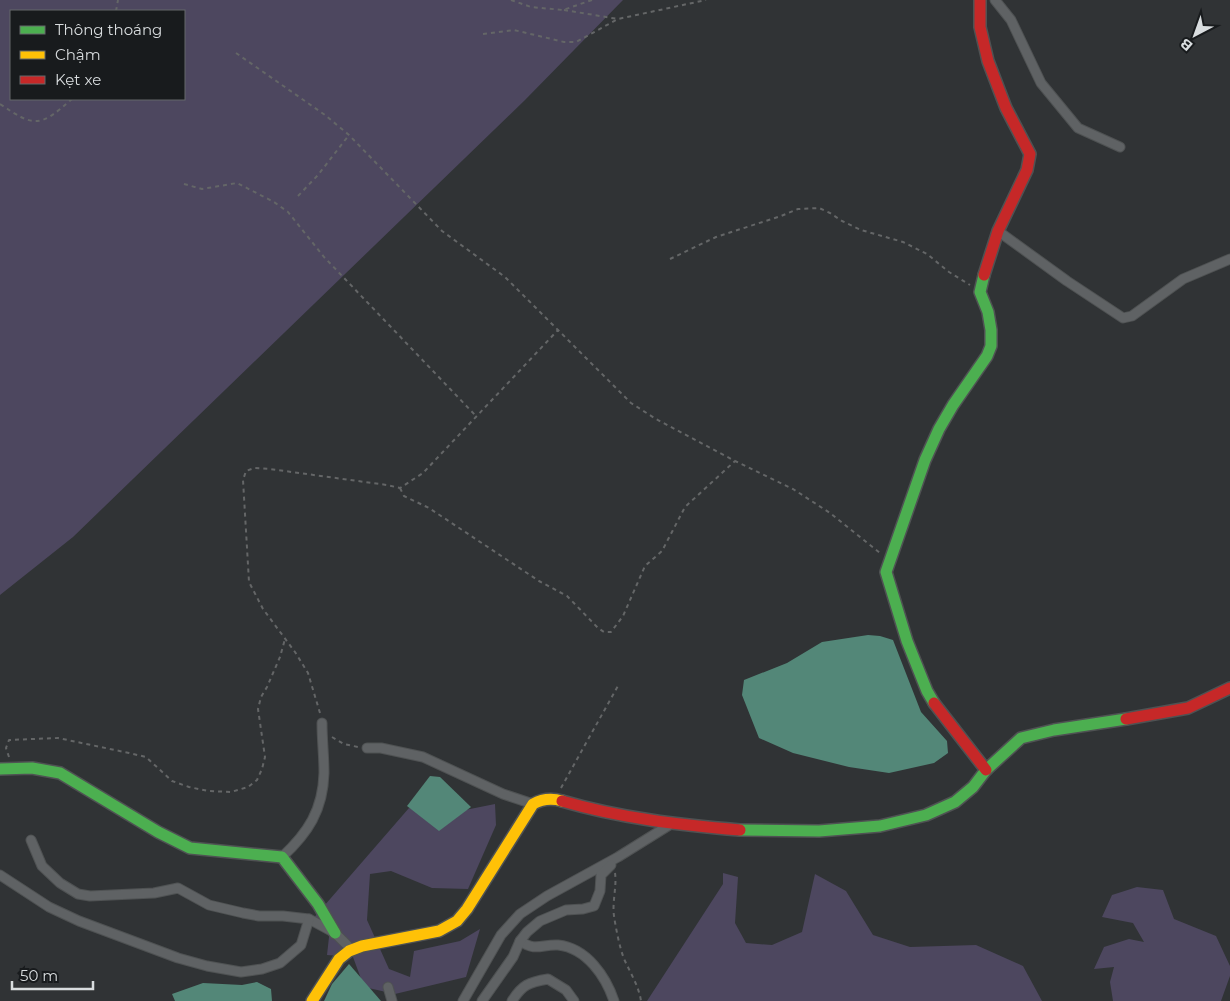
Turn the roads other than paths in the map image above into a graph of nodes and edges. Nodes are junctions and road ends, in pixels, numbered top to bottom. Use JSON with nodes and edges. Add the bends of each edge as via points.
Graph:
{"nodes":[{"id":1,"x":980,"y":0,"type":"edge"},
{"id":2,"x":994,"y":0,"type":"edge"},
{"id":3,"x":1120,"y":146,"type":"dead end"},
{"id":4,"x":998,"y":231,"type":"junction"},
{"id":5,"x":1230,"y":259,"type":"edge"},
{"id":6,"x":1230,"y":688,"type":"edge"},
{"id":7,"x":322,"y":723,"type":"road end"},
{"id":8,"x":367,"y":748,"type":"road end"},
{"id":9,"x":6,"y":769,"type":"edge"},
{"id":10,"x":986,"y":770,"type":"junction"},
{"id":11,"x":533,"y":804,"type":"junction"},
{"id":12,"x":671,"y":824,"type":"junction"},
{"id":13,"x":31,"y":840,"type":"dead end"},
{"id":14,"x":282,"y":856,"type":"junction"},
{"id":15,"x":618,"y":857,"type":"junction"},
{"id":16,"x":0,"y":876,"type":"edge"},
{"id":17,"x":310,"y":920,"type":"junction"},
{"id":18,"x":335,"y":933,"type":"junction"},
{"id":19,"x":520,"y":941,"type":"junction"},
{"id":20,"x":352,"y":950,"type":"junction"},
{"id":21,"x":388,"y":987,"type":"dead end"},
{"id":22,"x":312,"y":1001,"type":"edge"},
{"id":23,"x":392,"y":1001,"type":"edge"},
{"id":24,"x":463,"y":1001,"type":"edge"},
{"id":25,"x":482,"y":1001,"type":"edge"},
{"id":26,"x":512,"y":1001,"type":"edge"},
{"id":27,"x":574,"y":1001,"type":"edge"},
{"id":28,"x":614,"y":1001,"type":"edge"}],
"edges":[{"from":1,"to":4,"type":"street","via":[[980,26],[988,63],[1004,106],[1030,154],[1028,170]]},
{"from":2,"to":3,"type":"street","via":[[1011,20],[1041,83],[1078,128]]},
{"from":4,"to":5,"type":"street","via":[[1123,318],[1132,316],[1183,279]]},
{"from":4,"to":10,"type":"street","via":[[980,292],[988,312],[991,346],[953,405],[925,460],[886,572],[927,692]]},
{"from":6,"to":10,"type":"street","via":[[1188,708],[1022,738]]},
{"from":7,"to":14,"type":"street","via":[[324,776],[312,824]]},
{"from":8,"to":11,"type":"street","via":[[423,757],[503,794]]},
{"from":9,"to":14,"type":"street","via":[[60,772],[190,848]]},
{"from":10,"to":12,"type":"street","via":[[955,802],[926,815],[880,826],[819,831],[752,831]]},
{"from":11,"to":12,"type":"street","via":[[555,799]]},
{"from":11,"to":20,"type":"street","via":[[456,921],[439,931]]},
{"from":12,"to":15,"type":"street"},
{"from":13,"to":17,"type":"street","via":[[42,866],[78,894],[154,893],[178,888],[209,904],[243,913]]},
{"from":14,"to":18,"type":"street"},
{"from":15,"to":19,"type":"street","via":[[601,875],[600,891],[594,906],[566,910],[540,921]]},
{"from":15,"to":24,"type":"street","via":[[520,914],[501,935]]},
{"from":16,"to":17,"type":"street","via":[[49,907],[79,921],[178,958],[241,972],[280,963],[301,945]]},
{"from":17,"to":18,"type":"street"},
{"from":18,"to":20,"type":"street"},
{"from":19,"to":25,"type":"street","via":[[513,958]]},
{"from":19,"to":28,"type":"street","via":[[538,948],[559,945],[585,957],[597,967]]},
{"from":20,"to":22,"type":"street","via":[[339,959]]},
{"from":21,"to":23,"type":"street"},
{"from":26,"to":27,"type":"street","via":[[520,988],[548,979],[566,990]]}]}
